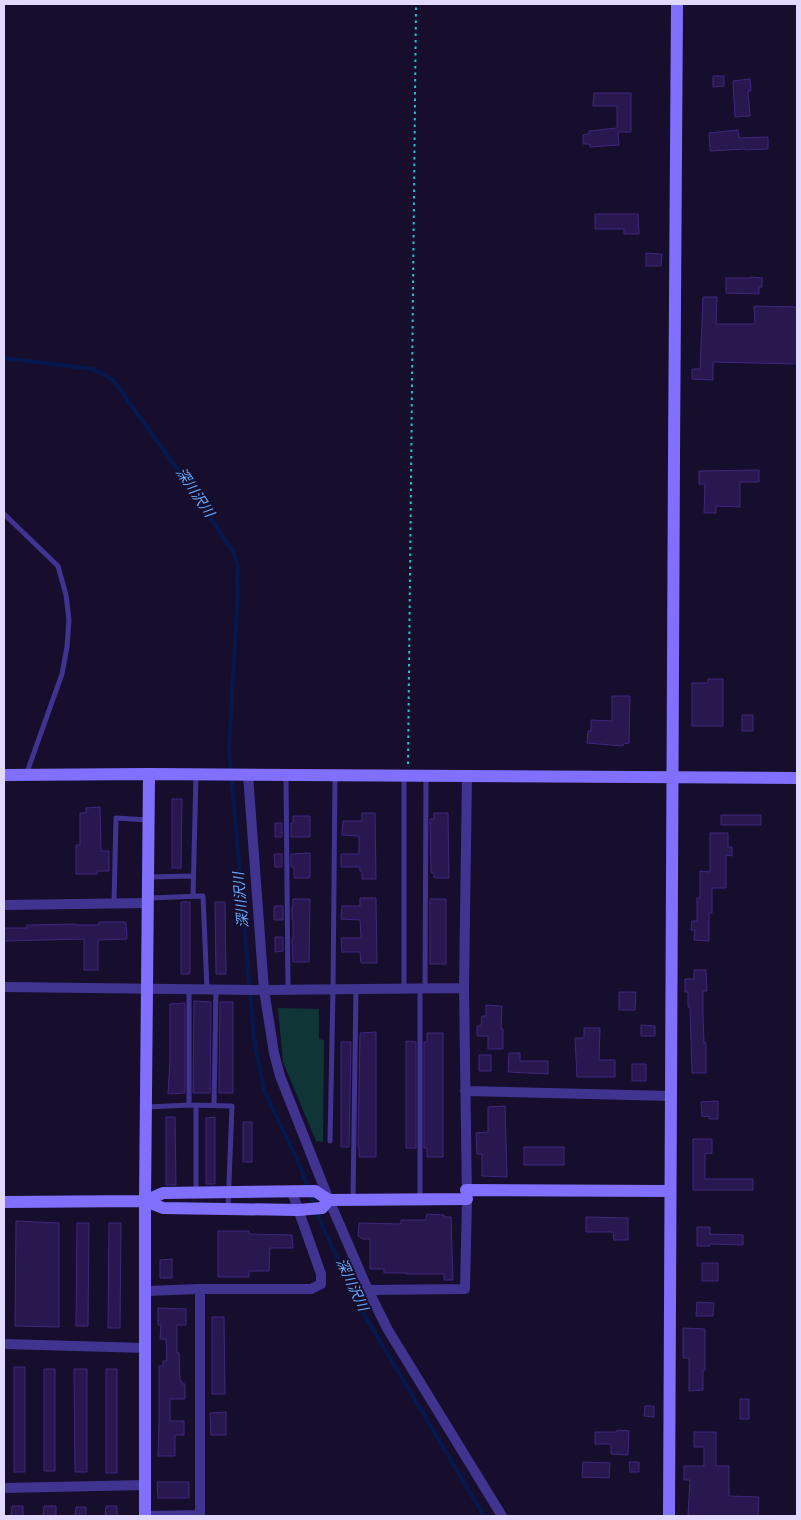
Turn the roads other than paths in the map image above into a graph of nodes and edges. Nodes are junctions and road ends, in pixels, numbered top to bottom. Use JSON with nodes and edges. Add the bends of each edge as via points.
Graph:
{"nodes":[{"id":1,"x":677,"y":4,"type":"edge"},
{"id":2,"x":4,"y":514,"type":"edge"},
{"id":3,"x":149,"y":774,"type":"junction"},
{"id":4,"x":4,"y":775,"type":"edge"},
{"id":5,"x":196,"y":775,"type":"junction"},
{"id":6,"x":243,"y":775,"type":"junction"},
{"id":7,"x":286,"y":775,"type":"junction"},
{"id":8,"x":26,"y":776,"type":"junction"},
{"id":9,"x":335,"y":776,"type":"junction"},
{"id":10,"x":406,"y":776,"type":"junction"},
{"id":11,"x":426,"y":776,"type":"junction"},
{"id":12,"x":467,"y":776,"type":"junction"},
{"id":13,"x":673,"y":776,"type":"junction"},
{"id":14,"x":797,"y":778,"type":"edge"},
{"id":15,"x":148,"y":820,"type":"junction"},
{"id":16,"x":194,"y":876,"type":"junction"},
{"id":17,"x":148,"y":877,"type":"junction"},
{"id":18,"x":193,"y":896,"type":"junction"},
{"id":19,"x":147,"y":900,"type":"junction"},
{"id":20,"x":114,"y":903,"type":"junction"},
{"id":21,"x":4,"y":905,"type":"edge"},
{"id":22,"x":4,"y":987,"type":"edge"},
{"id":23,"x":464,"y":988,"type":"junction"},
{"id":24,"x":189,"y":989,"type":"junction"},
{"id":25,"x":211,"y":989,"type":"junction"},
{"id":26,"x":356,"y":989,"type":"junction"},
{"id":27,"x":404,"y":989,"type":"junction"},
{"id":28,"x":423,"y":989,"type":"junction"},
{"id":29,"x":148,"y":990,"type":"junction"},
{"id":30,"x":260,"y":990,"type":"junction"},
{"id":31,"x":288,"y":990,"type":"junction"},
{"id":32,"x":333,"y":990,"type":"junction"},
{"id":33,"x":465,"y":1091,"type":"junction"},
{"id":34,"x":670,"y":1096,"type":"junction"},
{"id":35,"x":189,"y":1105,"type":"junction"},
{"id":36,"x":196,"y":1105,"type":"junction"},
{"id":37,"x":214,"y":1105,"type":"junction"},
{"id":38,"x":147,"y":1107,"type":"junction"},
{"id":39,"x":330,"y":1141,"type":"dead end"},
{"id":40,"x":669,"y":1191,"type":"junction"},
{"id":41,"x":196,"y":1192,"type":"junction"},
{"id":42,"x":229,"y":1192,"type":"junction"},
{"id":43,"x":304,"y":1192,"type":"junction"},
{"id":44,"x":466,"y":1194,"type":"junction"},
{"id":45,"x":420,"y":1199,"type":"junction"},
{"id":46,"x":354,"y":1200,"type":"junction"},
{"id":47,"x":146,"y":1201,"type":"junction"},
{"id":48,"x":4,"y":1202,"type":"edge"},
{"id":49,"x":315,"y":1207,"type":"junction"},
{"id":50,"x":228,"y":1209,"type":"junction"},
{"id":51,"x":200,"y":1288,"type":"junction"},
{"id":52,"x":368,"y":1290,"type":"junction"},
{"id":53,"x":146,"y":1291,"type":"junction"},
{"id":54,"x":4,"y":1344,"type":"edge"},
{"id":55,"x":146,"y":1348,"type":"junction"},
{"id":56,"x":145,"y":1485,"type":"junction"},
{"id":57,"x":4,"y":1488,"type":"edge"},
{"id":58,"x":147,"y":1516,"type":"edge"},
{"id":59,"x":502,"y":1516,"type":"edge"},
{"id":60,"x":669,"y":1516,"type":"edge"}],
"edges":[{"from":1,"to":13,"type":"street"},
{"from":2,"to":8,"type":"lane","via":[[58,566],[69,620],[62,674]]},
{"from":3,"to":5,"type":"street"},
{"from":3,"to":8,"type":"street"},
{"from":3,"to":15,"type":"street"},
{"from":4,"to":8,"type":"street"},
{"from":5,"to":6,"type":"street"},
{"from":5,"to":16,"type":"lane"},
{"from":6,"to":7,"type":"street"},
{"from":6,"to":30,"type":"street"},
{"from":7,"to":9,"type":"street"},
{"from":7,"to":31,"type":"lane"},
{"from":9,"to":10,"type":"street"},
{"from":9,"to":32,"type":"lane"},
{"from":10,"to":11,"type":"street"},
{"from":10,"to":27,"type":"lane"},
{"from":11,"to":12,"type":"street"},
{"from":11,"to":28,"type":"lane"},
{"from":12,"to":13,"type":"street"},
{"from":12,"to":23,"type":"street"},
{"from":13,"to":14,"type":"street"},
{"from":13,"to":34,"type":"street"},
{"from":15,"to":17,"type":"street"},
{"from":15,"to":20,"type":"lane","via":[[116,818]]},
{"from":16,"to":17,"type":"lane"},
{"from":16,"to":18,"type":"lane"},
{"from":17,"to":19,"type":"street"},
{"from":18,"to":19,"type":"lane"},
{"from":18,"to":25,"type":"lane","via":[[203,896]]},
{"from":19,"to":20,"type":"street"},
{"from":19,"to":29,"type":"street"},
{"from":20,"to":21,"type":"street"},
{"from":22,"to":29,"type":"street"},
{"from":23,"to":28,"type":"street"},
{"from":23,"to":33,"type":"street"},
{"from":24,"to":25,"type":"street"},
{"from":24,"to":29,"type":"street"},
{"from":24,"to":35,"type":"lane"},
{"from":25,"to":30,"type":"street"},
{"from":25,"to":37,"type":"lane"},
{"from":26,"to":27,"type":"street"},
{"from":26,"to":32,"type":"street"},
{"from":26,"to":46,"type":"lane"},
{"from":27,"to":28,"type":"street"},
{"from":28,"to":45,"type":"lane"},
{"from":29,"to":38,"type":"street"},
{"from":30,"to":31,"type":"street"},
{"from":30,"to":49,"type":"street"},
{"from":31,"to":32,"type":"street"},
{"from":32,"to":39,"type":"lane"},
{"from":33,"to":34,"type":"street"},
{"from":33,"to":44,"type":"street"},
{"from":34,"to":40,"type":"street"},
{"from":35,"to":36,"type":"lane"},
{"from":35,"to":38,"type":"lane"},
{"from":36,"to":37,"type":"lane"},
{"from":36,"to":41,"type":"lane"},
{"from":37,"to":42,"type":"lane","via":[[232,1106]]},
{"from":38,"to":47,"type":"street"},
{"from":40,"to":44,"type":"street"},
{"from":40,"to":60,"type":"street"},
{"from":41,"to":42,"type":"street"},
{"from":41,"to":47,"type":"street","via":[[163,1193]]},
{"from":42,"to":43,"type":"street"},
{"from":42,"to":50,"type":"lane"},
{"from":43,"to":49,"type":"street"},
{"from":43,"to":49,"type":"street"},
{"from":44,"to":45,"type":"street"},
{"from":44,"to":52,"type":"street","via":[[465,1290]]},
{"from":45,"to":46,"type":"street"},
{"from":46,"to":49,"type":"street"},
{"from":47,"to":48,"type":"street"},
{"from":47,"to":50,"type":"street","via":[[163,1208]]},
{"from":47,"to":53,"type":"street"},
{"from":49,"to":50,"type":"street"},
{"from":49,"to":51,"type":"street","via":[[321,1284],[311,1289]]},
{"from":49,"to":52,"type":"street"},
{"from":51,"to":53,"type":"street"},
{"from":51,"to":58,"type":"street","via":[[200,1515]]},
{"from":52,"to":59,"type":"street","via":[[388,1330]]},
{"from":53,"to":55,"type":"street"},
{"from":54,"to":55,"type":"street"},
{"from":55,"to":56,"type":"street"},
{"from":56,"to":57,"type":"street"},
{"from":56,"to":58,"type":"street"}]}
